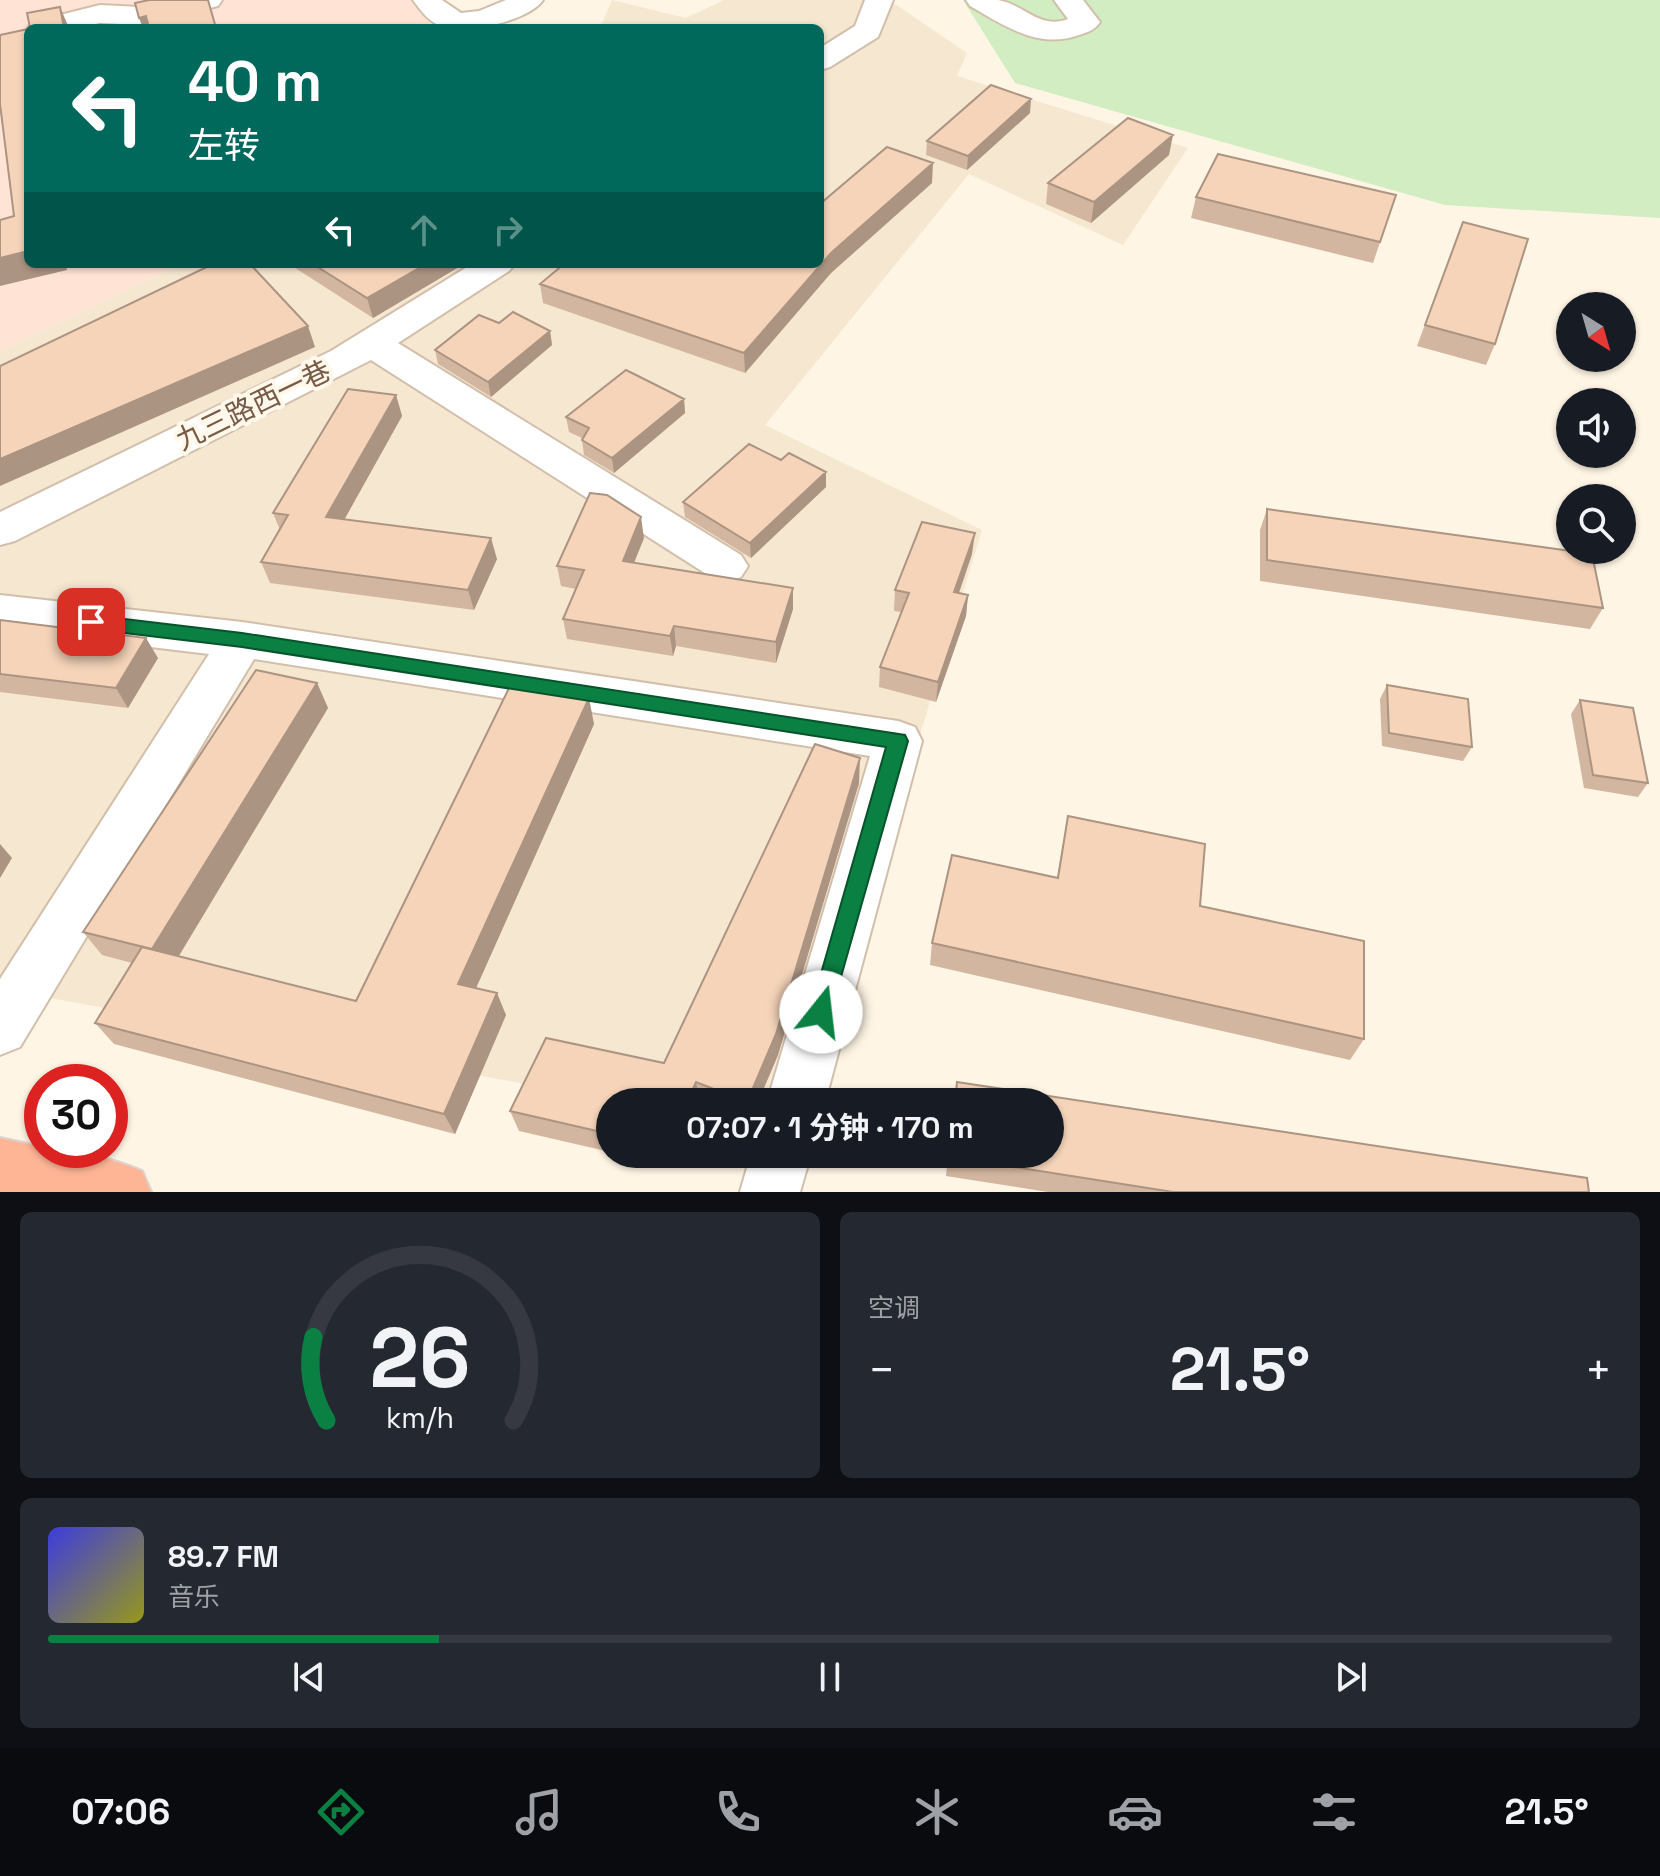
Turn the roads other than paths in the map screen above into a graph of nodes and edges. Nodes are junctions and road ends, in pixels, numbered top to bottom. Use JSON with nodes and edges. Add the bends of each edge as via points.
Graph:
{"nodes":[{"id":1,"x":208,"y":0,"type":"edge"},
{"id":2,"x":427,"y":0,"type":"edge"},
{"id":3,"x":529,"y":0,"type":"edge"},
{"id":4,"x":879,"y":0,"type":"edge"},
{"id":5,"x":980,"y":0,"type":"edge"},
{"id":6,"x":1068,"y":0,"type":"edge"},
{"id":7,"x":122,"y":8,"type":"edge"},
{"id":8,"x":58,"y":24,"type":"edge"},
{"id":9,"x":824,"y":58,"type":"edge"},
{"id":10,"x":491,"y":268,"type":"edge"},
{"id":11,"x":371,"y":343,"type":"junction"},
{"id":12,"x":0,"y":530,"type":"edge"},
{"id":13,"x":726,"y":566,"type":"dead end"},
{"id":14,"x":0,"y":612,"type":"edge"},
{"id":15,"x":242,"y":640,"type":"junction"},
{"id":16,"x":0,"y":1028,"type":"edge"},
{"id":17,"x":800,"y":1088,"type":"edge"},
{"id":18,"x":0,"y":1168,"type":"edge"},
{"id":19,"x":777,"y":1168,"type":"edge"},
{"id":20,"x":121,"y":1192,"type":"edge"},
{"id":21,"x":770,"y":1192,"type":"edge"}],
"edges":[{"from":1,"to":7,"type":"street","via":[[140,16]]},
{"from":2,"to":3,"type":"street","via":[[446,18],[465,21],[487,19]]},
{"from":4,"to":9,"type":"street","via":[[868,31]]},
{"from":5,"to":6,"type":"street","via":[[1030,28],[1063,31],[1086,22]]},
{"from":7,"to":8,"type":"street"},
{"from":10,"to":11,"type":"street","name":"九三路西一巷"},
{"from":11,"to":12,"type":"street","name":"九三路西一巷"},
{"from":11,"to":13,"type":"street"},
{"from":14,"to":15,"type":"street"},
{"from":15,"to":16,"type":"street"},
{"from":15,"to":17,"type":"street","via":[[898,741]]},
{"from":18,"to":20,"type":"highway"},
{"from":19,"to":21,"type":"street"}]}
